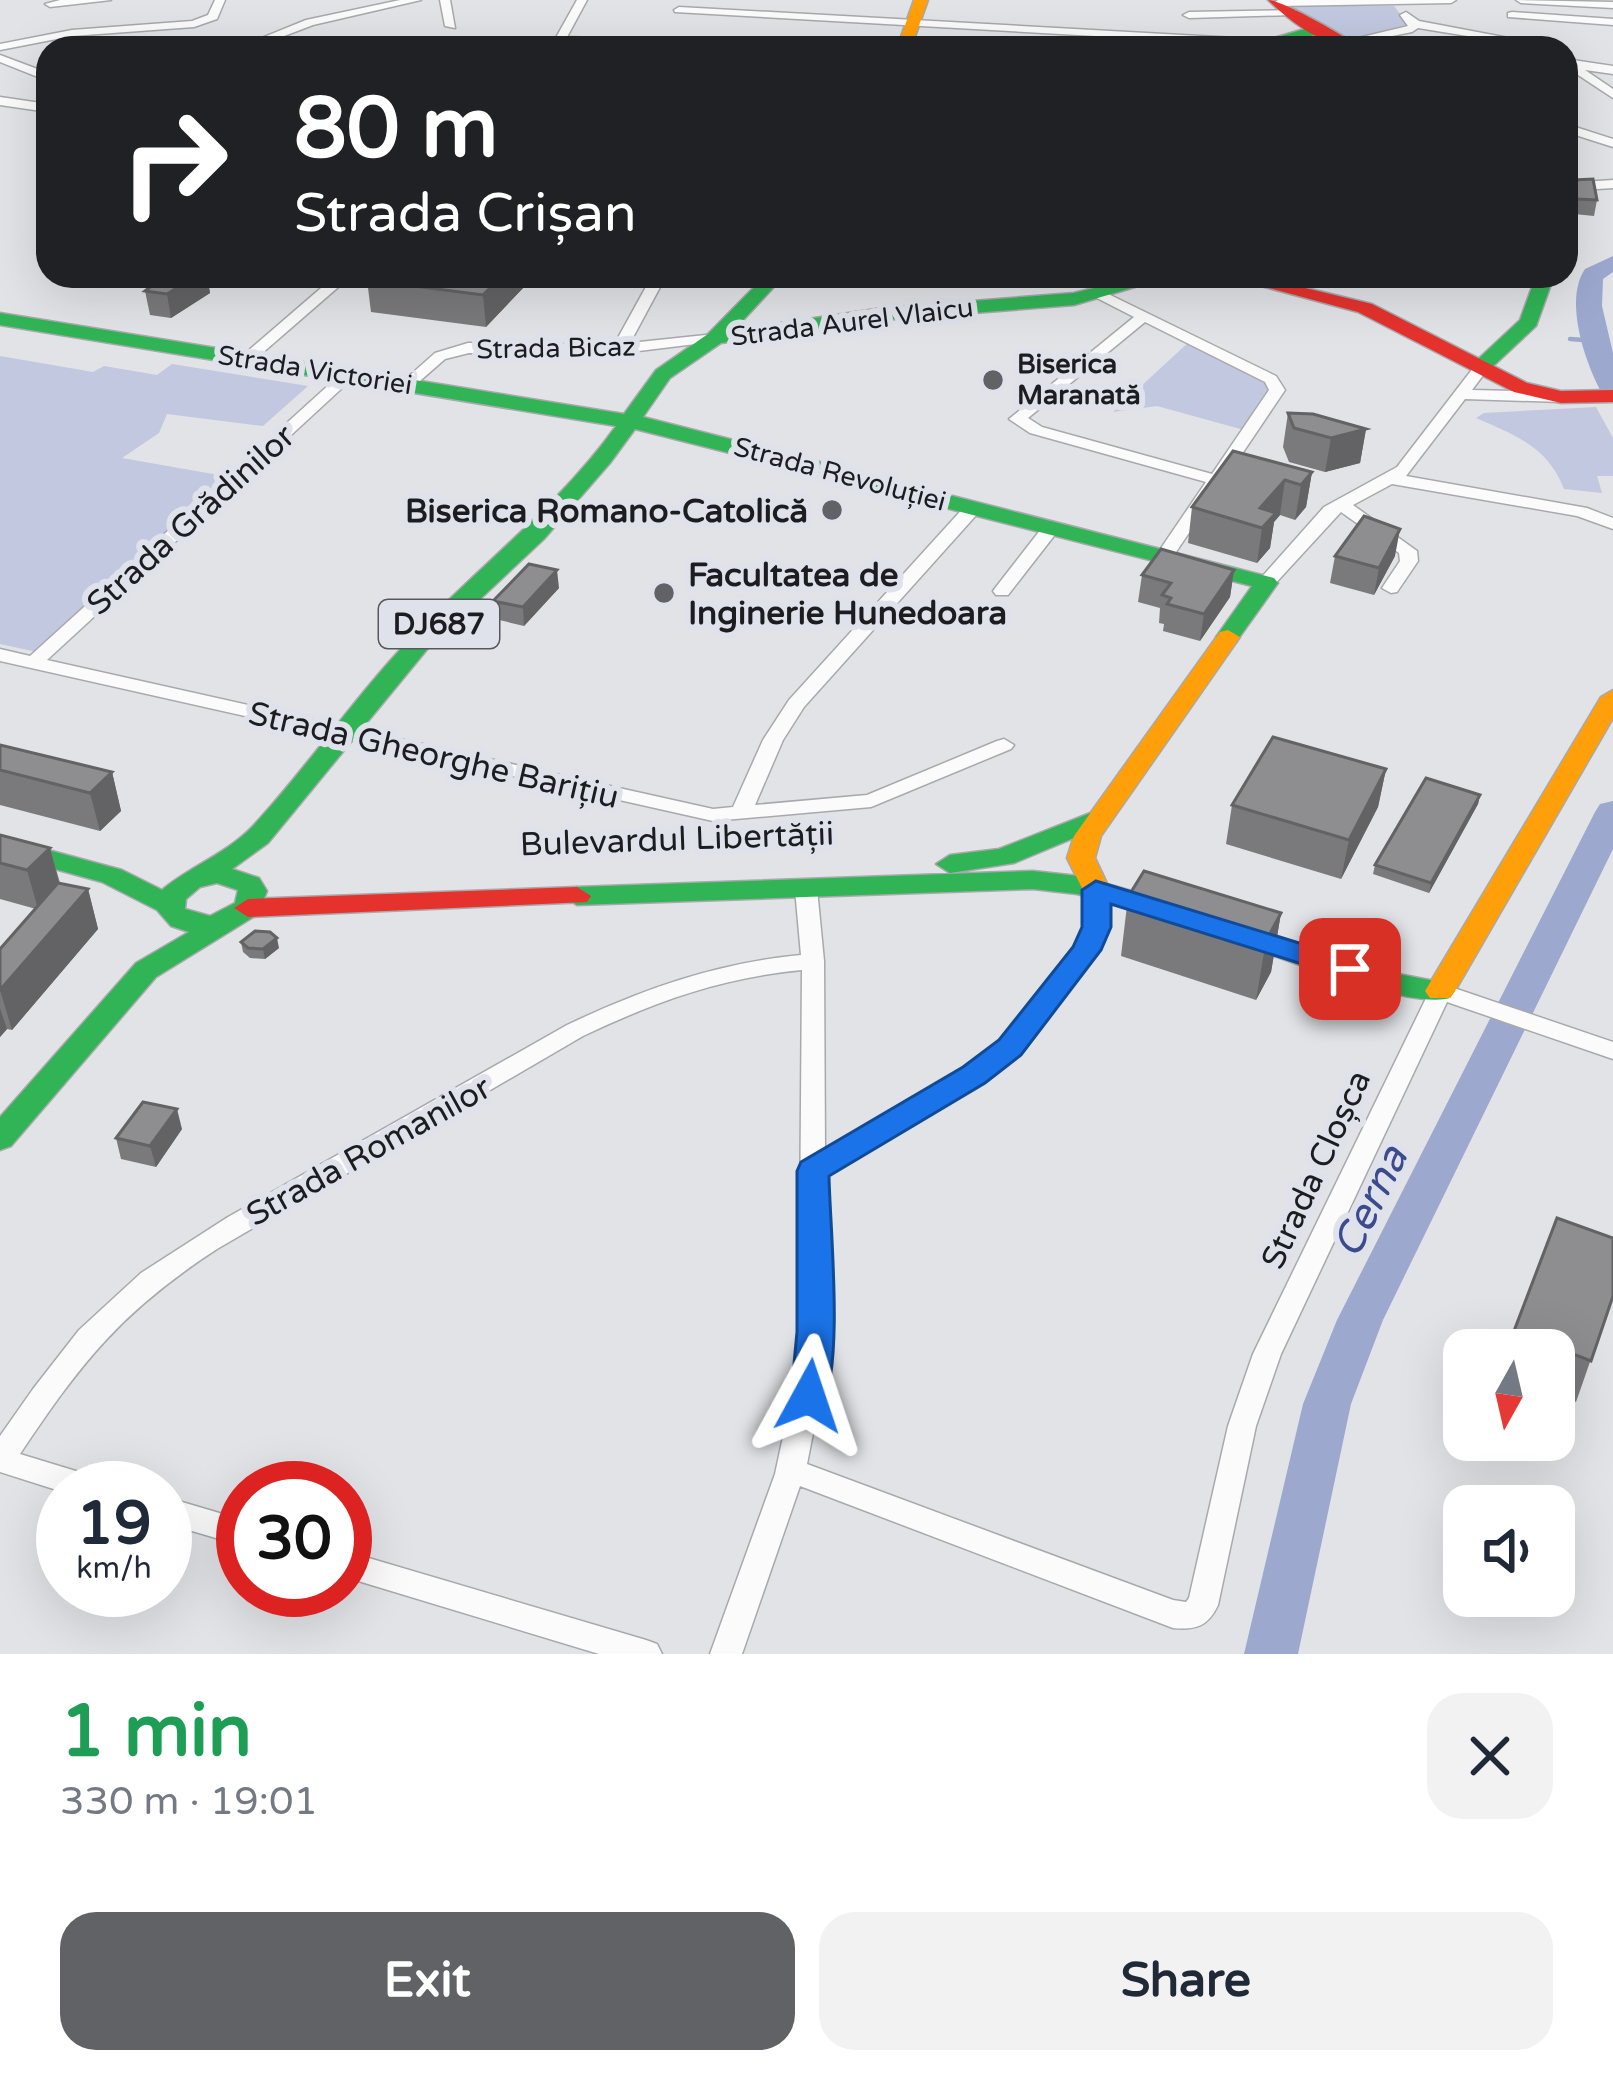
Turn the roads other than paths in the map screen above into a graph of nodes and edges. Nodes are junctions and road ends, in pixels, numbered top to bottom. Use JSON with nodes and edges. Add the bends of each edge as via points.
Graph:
{"nodes":[{"id":1,"x":106,"y":0,"type":"edge"},
{"id":2,"x":220,"y":0,"type":"edge"},
{"id":3,"x":416,"y":0,"type":"edge"},
{"id":4,"x":445,"y":0,"type":"edge"},
{"id":5,"x":583,"y":0,"type":"edge"},
{"id":6,"x":839,"y":0,"type":"edge"},
{"id":7,"x":1451,"y":0,"type":"edge"},
{"id":8,"x":1521,"y":0,"type":"edge"},
{"id":9,"x":1429,"y":1,"type":"edge"},
{"id":10,"x":50,"y":4,"type":"dead end"},
{"id":11,"x":1394,"y":4,"type":"junction"},
{"id":12,"x":1282,"y":5,"type":"edge"},
{"id":13,"x":1613,"y":5,"type":"edge"},
{"id":14,"x":778,"y":6,"type":"edge"},
{"id":15,"x":679,"y":10,"type":"dead end"},
{"id":16,"x":1190,"y":15,"type":"dead end"},
{"id":17,"x":834,"y":16,"type":"junction"},
{"id":18,"x":1613,"y":22,"type":"edge"},
{"id":19,"x":913,"y":24,"type":"edge"},
{"id":20,"x":1415,"y":24,"type":"junction"},
{"id":21,"x":452,"y":26,"type":"dead end"},
{"id":22,"x":1315,"y":30,"type":"junction"},
{"id":23,"x":53,"y":36,"type":"edge"},
{"id":24,"x":276,"y":36,"type":"edge"},
{"id":25,"x":563,"y":36,"type":"edge"},
{"id":26,"x":767,"y":36,"type":"edge"},
{"id":27,"x":1118,"y":36,"type":"edge"},
{"id":28,"x":1297,"y":36,"type":"edge"},
{"id":29,"x":1328,"y":36,"type":"edge"},
{"id":30,"x":1379,"y":36,"type":"edge"},
{"id":31,"x":1484,"y":36,"type":"edge"},
{"id":32,"x":1529,"y":36,"type":"edge"},
{"id":33,"x":36,"y":40,"type":"edge"},
{"id":34,"x":0,"y":47,"type":"edge"},
{"id":35,"x":0,"y":58,"type":"edge"},
{"id":36,"x":1578,"y":65,"type":"edge"},
{"id":37,"x":1578,"y":70,"type":"edge"},
{"id":38,"x":1613,"y":70,"type":"edge"},
{"id":39,"x":36,"y":72,"type":"edge"},
{"id":40,"x":1613,"y":94,"type":"edge"},
{"id":41,"x":0,"y":101,"type":"edge"},
{"id":42,"x":36,"y":106,"type":"edge"},
{"id":43,"x":1578,"y":132,"type":"edge"},
{"id":44,"x":1613,"y":143,"type":"edge"},
{"id":45,"x":1613,"y":184,"type":"edge"},
{"id":46,"x":1578,"y":186,"type":"edge"},
{"id":47,"x":330,"y":288,"type":"edge"},
{"id":48,"x":653,"y":288,"type":"edge"},
{"id":49,"x":763,"y":288,"type":"edge"},
{"id":50,"x":1121,"y":288,"type":"edge"},
{"id":51,"x":1282,"y":288,"type":"edge"},
{"id":52,"x":1541,"y":288,"type":"edge"},
{"id":53,"x":1100,"y":294,"type":"junction"},
{"id":54,"x":1145,"y":315,"type":"junction"},
{"id":55,"x":0,"y":319,"type":"edge"},
{"id":56,"x":715,"y":338,"type":"junction"},
{"id":57,"x":619,"y":350,"type":"junction"},
{"id":58,"x":247,"y":359,"type":"junction"},
{"id":59,"x":1482,"y":366,"type":"junction"},
{"id":60,"x":348,"y":375,"type":"junction"},
{"id":61,"x":408,"y":384,"type":"junction"},
{"id":62,"x":1462,"y":394,"type":"junction"},
{"id":63,"x":1613,"y":396,"type":"edge"},
{"id":64,"x":1566,"y":397,"type":"junction"},
{"id":65,"x":630,"y":420,"type":"junction"},
{"id":66,"x":1394,"y":479,"type":"junction"},
{"id":67,"x":1216,"y":480,"type":"junction"},
{"id":68,"x":1340,"y":504,"type":"junction"},
{"id":69,"x":973,"y":508,"type":"junction"},
{"id":70,"x":1613,"y":524,"type":"edge"},
{"id":71,"x":1051,"y":528,"type":"junction"},
{"id":72,"x":1164,"y":557,"type":"junction"},
{"id":73,"x":1266,"y":583,"type":"junction"},
{"id":74,"x":1391,"y":588,"type":"dead end"},
{"id":75,"x":1002,"y":591,"type":"dead end"},
{"id":76,"x":0,"y":655,"type":"edge"},
{"id":77,"x":32,"y":663,"type":"junction"},
{"id":78,"x":1613,"y":697,"type":"edge"},
{"id":79,"x":342,"y":734,"type":"junction"},
{"id":80,"x":1004,"y":745,"type":"dead end"},
{"id":81,"x":740,"y":814,"type":"junction"},
{"id":82,"x":1098,"y":818,"type":"junction"},
{"id":83,"x":258,"y":837,"type":"junction"},
{"id":84,"x":0,"y":845,"type":"edge"},
{"id":85,"x":982,"y":862,"type":"junction"},
{"id":86,"x":112,"y":876,"type":"junction"},
{"id":87,"x":197,"y":878,"type":"junction"},
{"id":88,"x":1090,"y":879,"type":"junction"},
{"id":89,"x":806,"y":889,"type":"junction"},
{"id":90,"x":244,"y":901,"type":"junction"},
{"id":91,"x":170,"y":909,"type":"junction"},
{"id":92,"x":813,"y":962,"type":"junction"},
{"id":93,"x":146,"y":970,"type":"junction"},
{"id":94,"x":1440,"y":991,"type":"junction"},
{"id":95,"x":1613,"y":1051,"type":"edge"},
{"id":96,"x":0,"y":1138,"type":"edge"},
{"id":97,"x":813,"y":1171,"type":"junction"},
{"id":98,"x":0,"y":1460,"type":"edge"},
{"id":99,"x":790,"y":1470,"type":"junction"},
{"id":100,"x":36,"y":1471,"type":"edge"},
{"id":101,"x":372,"y":1572,"type":"edge"},
{"id":102,"x":646,"y":1654,"type":"edge"},
{"id":103,"x":726,"y":1654,"type":"edge"}],
"edges":[{"from":1,"to":10,"type":"street"},
{"from":2,"to":23,"type":"street","via":[[213,17],[194,24]]},
{"from":3,"to":24,"type":"street"},
{"from":4,"to":21,"type":"street"},
{"from":5,"to":25,"type":"street"},
{"from":6,"to":17,"type":"street"},
{"from":7,"to":9,"type":"street"},
{"from":8,"to":13,"type":"street"},
{"from":9,"to":11,"type":"street"},
{"from":11,"to":12,"type":"street"},
{"from":11,"to":20,"type":"street"},
{"from":12,"to":16,"type":"street"},
{"from":12,"to":22,"type":"street"},
{"from":14,"to":15,"type":"street"},
{"from":14,"to":17,"type":"street"},
{"from":14,"to":26,"type":"street"},
{"from":17,"to":19,"type":"street"},
{"from":18,"to":32,"type":"street","via":[[1508,10]]},
{"from":19,"to":27,"type":"street"},
{"from":20,"to":30,"type":"street"},
{"from":20,"to":31,"type":"street"},
{"from":22,"to":28,"type":"street"},
{"from":22,"to":29,"type":"street"},
{"from":33,"to":34,"type":"street"},
{"from":35,"to":39,"type":"street"},
{"from":36,"to":38,"type":"street"},
{"from":37,"to":40,"type":"street"},
{"from":41,"to":42,"type":"street"},
{"from":43,"to":44,"type":"street"},
{"from":45,"to":46,"type":"street"},
{"from":47,"to":58,"type":"street"},
{"from":48,"to":57,"type":"street"},
{"from":49,"to":56,"type":"street","number":"DJ687"},
{"from":50,"to":53,"type":"street","name":"Strada Aurel Vlaicu"},
{"from":51,"to":59,"type":"street","via":[[1365,308]]},
{"from":52,"to":59,"type":"street","via":[[1529,322]]},
{"from":53,"to":54,"type":"street"},
{"from":53,"to":56,"type":"street","name":"Strada Aurel Vlaicu"},
{"from":54,"to":67,"type":"street","via":[[1275,385],[1277,397]]},
{"from":54,"to":67,"type":"street","via":[[1017,419]]},
{"from":55,"to":58,"type":"street","name":"Strada Victoriei"},
{"from":56,"to":57,"type":"street","name":"Strada Bicaz"},
{"from":56,"to":65,"type":"street","name":"Strada Aurel Vlaicu","number":"DJ687","via":[[671,366]]},
{"from":57,"to":61,"type":"street","name":"Strada Bicaz","via":[[468,348],[440,356]]},
{"from":58,"to":60,"type":"street","name":"Strada Victoriei"},
{"from":59,"to":62,"type":"street"},
{"from":59,"to":64,"type":"street","via":[[1504,382]]},
{"from":60,"to":61,"type":"street","name":"Strada Victoriei"},
{"from":60,"to":77,"type":"street","name":"Strada Grădinilor"},
{"from":61,"to":65,"type":"street","name":"Strada Victoriei"},
{"from":62,"to":64,"type":"street"},
{"from":62,"to":66,"type":"street"},
{"from":63,"to":64,"type":"street"},
{"from":65,"to":69,"type":"street","name":"Strada Revoluției"},
{"from":65,"to":79,"type":"street","name":"Strada Aurel Vlaicu","number":"DJ687","via":[[536,535],[420,642]]},
{"from":66,"to":68,"type":"street"},
{"from":66,"to":70,"type":"street"},
{"from":67,"to":72,"type":"street"},
{"from":68,"to":73,"type":"street"},
{"from":68,"to":74,"type":"street","via":[[1408,551]]},
{"from":69,"to":71,"type":"street","name":"Strada Revoluției"},
{"from":69,"to":81,"type":"street","via":[[796,704]]},
{"from":71,"to":72,"type":"street","name":"Strada Revoluției"},
{"from":71,"to":75,"type":"street"},
{"from":72,"to":73,"type":"street","name":"Strada Revoluției"},
{"from":73,"to":82,"type":"street"},
{"from":76,"to":77,"type":"street","name":"Strada Gheorghe Barițiu"},
{"from":77,"to":79,"type":"street","name":"Strada Gheorghe Barițiu"},
{"from":78,"to":94,"type":"street","name":"Strada Cloșca"},
{"from":79,"to":81,"type":"street","name":"Strada Gheorghe Barițiu","via":[[713,815]]},
{"from":79,"to":83,"type":"street","name":"Strada Aurel Vlaicu","number":"DJ687"},
{"from":80,"to":81,"type":"street","name":"Strada Gheorghe Barițiu","via":[[871,801]]},
{"from":82,"to":85,"type":"street","name":"Bulevardul Libertății"},
{"from":82,"to":88,"type":"street","via":[[1083,846]]},
{"from":83,"to":87,"type":"street","name":"Strada Aurel Vlaicu","number":"DJ687"},
{"from":83,"to":90,"type":"street","name":"Strada Aurel Vlaicu","number":"DJ687"},
{"from":84,"to":86,"type":"street"},
{"from":85,"to":88,"type":"street","via":[[1052,862]]},
{"from":85,"to":90,"type":"street","name":"Bulevardul Libertății"},
{"from":86,"to":87,"type":"street"},
{"from":86,"to":91,"type":"street"},
{"from":87,"to":90,"type":"street","via":[[230,875]]},
{"from":87,"to":91,"type":"street","number":"DJ687","via":[[179,888]]},
{"from":88,"to":89,"type":"street","name":"Bulevardul Libertății"},
{"from":88,"to":94,"type":"street","via":[[1400,967]]},
{"from":88,"to":97,"type":"street","via":[[1096,927],[1086,950],[1010,1048]]},
{"from":89,"to":90,"type":"street","name":"Bulevardul Libertății"},
{"from":89,"to":92,"type":"street"},
{"from":90,"to":91,"type":"street","via":[[200,927]]},
{"from":90,"to":93,"type":"street","number":"DJ687"},
{"from":91,"to":93,"type":"street","number":"DJ687"},
{"from":92,"to":97,"type":"street"},
{"from":92,"to":98,"type":"street","name":"Strada Romanilor","via":[[709,975],[591,1024],[224,1231],[97,1328]]},
{"from":93,"to":96,"type":"street","number":"DJ687"},
{"from":94,"to":95,"type":"street"},
{"from":94,"to":99,"type":"street","name":"Strada Cloșca","via":[[1259,1375],[1203,1605],[1192,1616]]},
{"from":97,"to":99,"type":"street","via":[[813,1362]]},
{"from":98,"to":100,"type":"street"},
{"from":99,"to":103,"type":"street"},
{"from":101,"to":102,"type":"street"}]}
